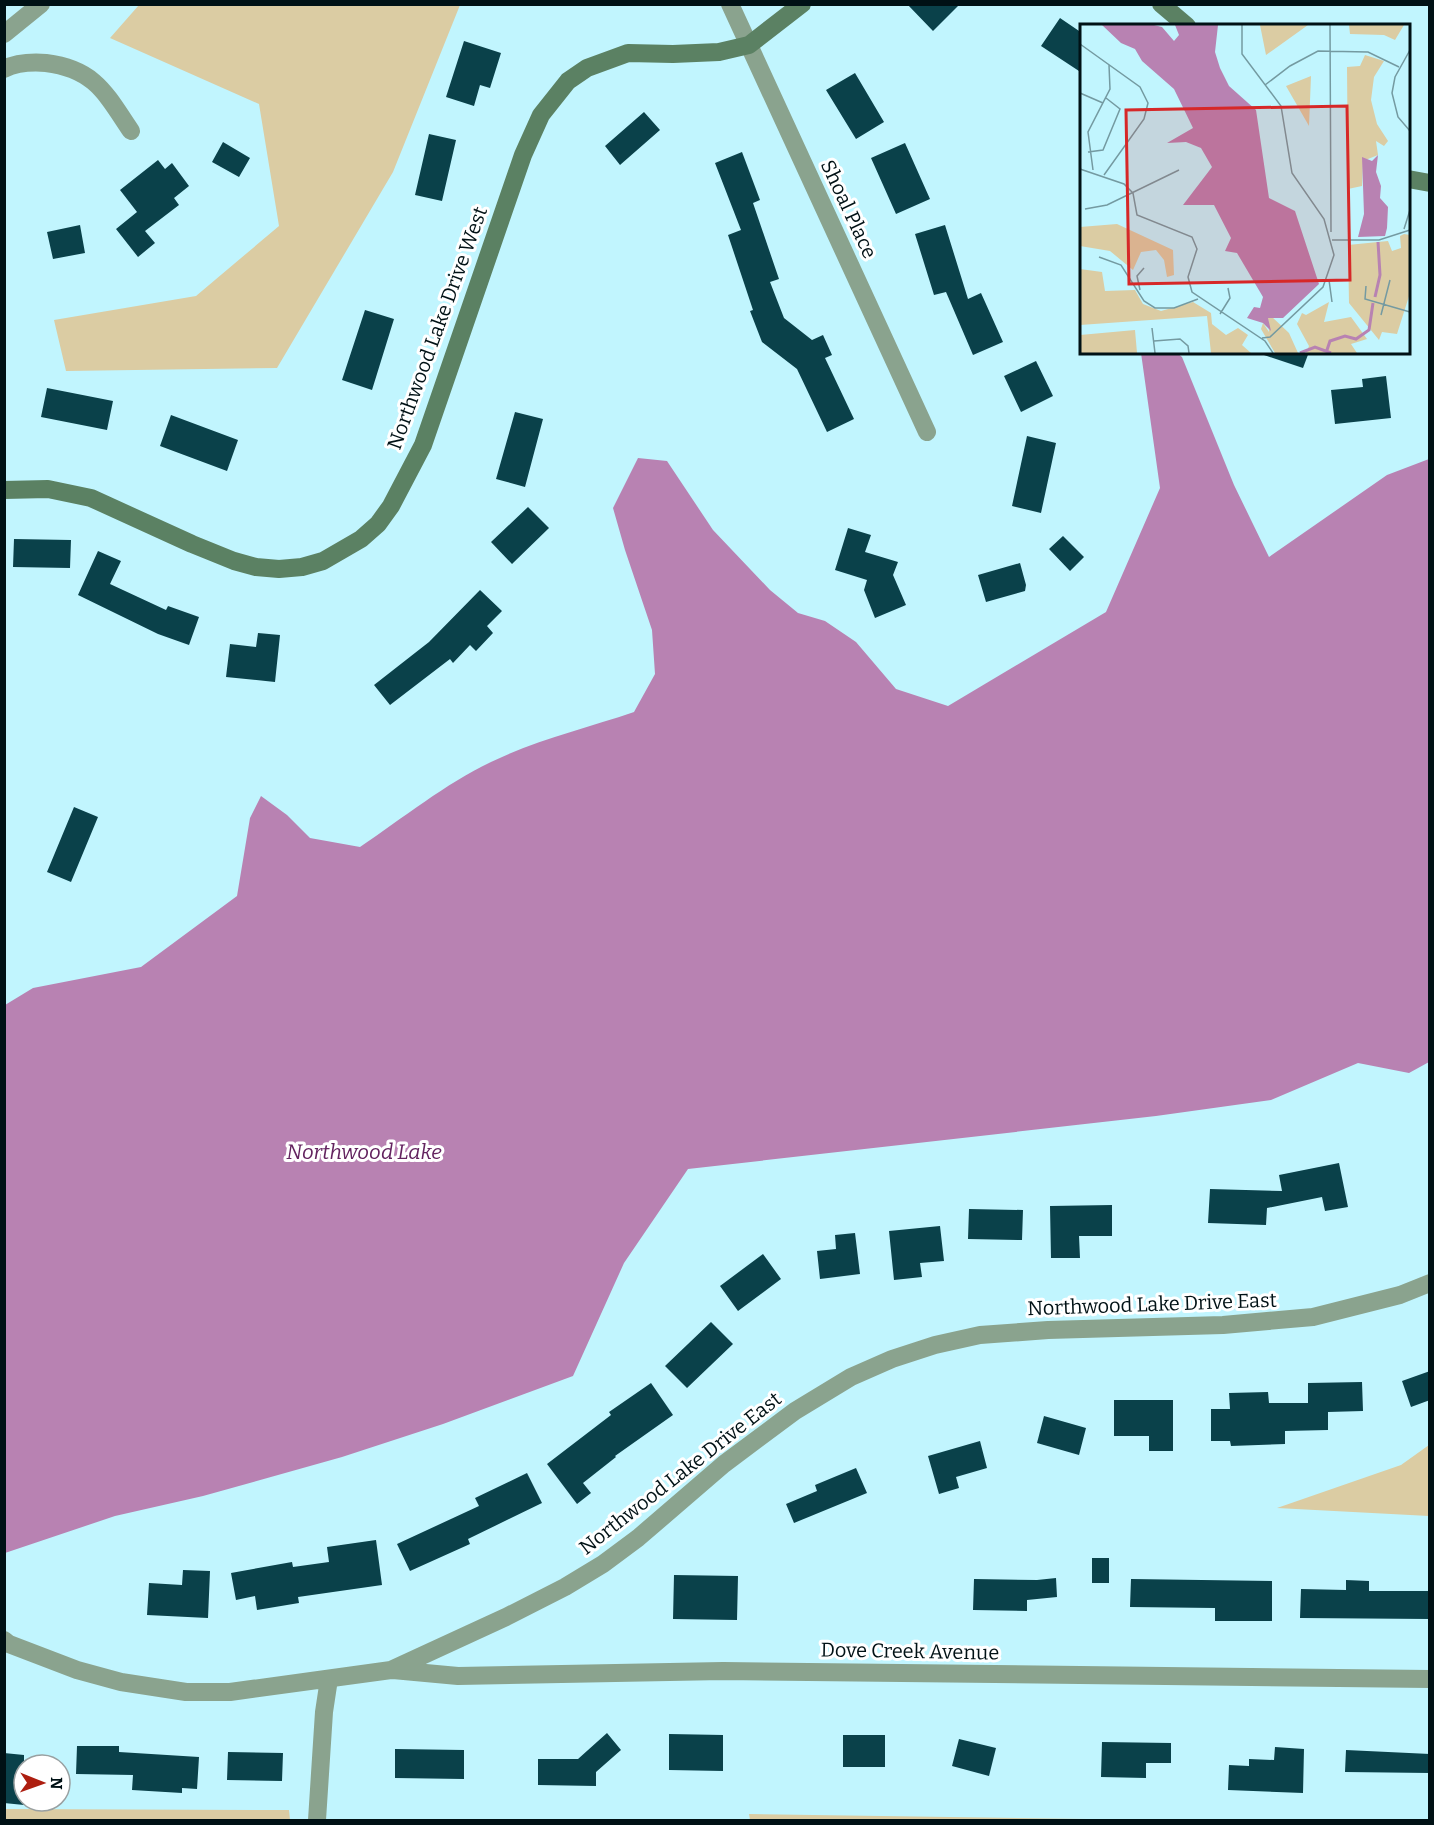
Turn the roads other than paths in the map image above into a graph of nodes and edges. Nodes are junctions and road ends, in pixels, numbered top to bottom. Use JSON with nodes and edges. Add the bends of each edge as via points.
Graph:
{"nodes":[{"id":1,"x":41,"y":4,"type":"edge"},
{"id":2,"x":730,"y":4,"type":"edge"},
{"id":3,"x":802,"y":4,"type":"edge"},
{"id":4,"x":1161,"y":4,"type":"edge"},
{"id":5,"x":1185,"y":24,"type":"edge"},
{"id":6,"x":4,"y":34,"type":"edge"},
{"id":7,"x":749,"y":45,"type":"junction"},
{"id":8,"x":4,"y":69,"type":"edge"},
{"id":9,"x":131,"y":131,"type":"dead end"},
{"id":10,"x":1410,"y":179,"type":"edge"},
{"id":11,"x":1430,"y":183,"type":"edge"},
{"id":12,"x":927,"y":432,"type":"dead end"},
{"id":13,"x":4,"y":490,"type":"edge"},
{"id":14,"x":1430,"y":1283,"type":"edge"},
{"id":15,"x":6,"y":1643,"type":"edge"},
{"id":16,"x":391,"y":1670,"type":"junction"},
{"id":17,"x":329,"y":1679,"type":"junction"},
{"id":18,"x":1430,"y":1679,"type":"edge"},
{"id":19,"x":317,"y":1821,"type":"edge"}],
"edges":[{"from":1,"to":6,"type":"street"},
{"from":2,"to":7,"type":"street","name":"Shoal Place"},
{"from":3,"to":7,"type":"street","name":"Northwood Lake Drive West"},
{"from":4,"to":5,"type":"street"},
{"from":7,"to":12,"type":"street","name":"Shoal Place"},
{"from":7,"to":13,"type":"street","name":"Northwood Lake Drive West","via":[[718,52],[628,53],[587,68],[568,81],[541,114],[516,175],[423,445],[391,506],[361,539],[323,561],[302,567],[256,567],[192,544],[91,498],[48,489]]},
{"from":8,"to":9,"type":"street","via":[[37,62],[67,66],[93,80]]},
{"from":10,"to":11,"type":"street"},
{"from":14,"to":16,"type":"street","name":"Northwood Lake Drive East","via":[[1400,1295],[1313,1317],[1223,1325],[980,1335],[892,1359],[851,1377],[795,1411],[603,1564],[506,1617]]},
{"from":15,"to":17,"type":"street","name":"Northwood Lake Drive East","via":[[121,1682],[186,1692],[230,1692]]},
{"from":16,"to":17,"type":"street","name":"Northwood Lake Drive East"},
{"from":16,"to":18,"type":"street","name":"Dove Creek Avenue","via":[[458,1676],[723,1671]]},
{"from":17,"to":19,"type":"street"}]}
